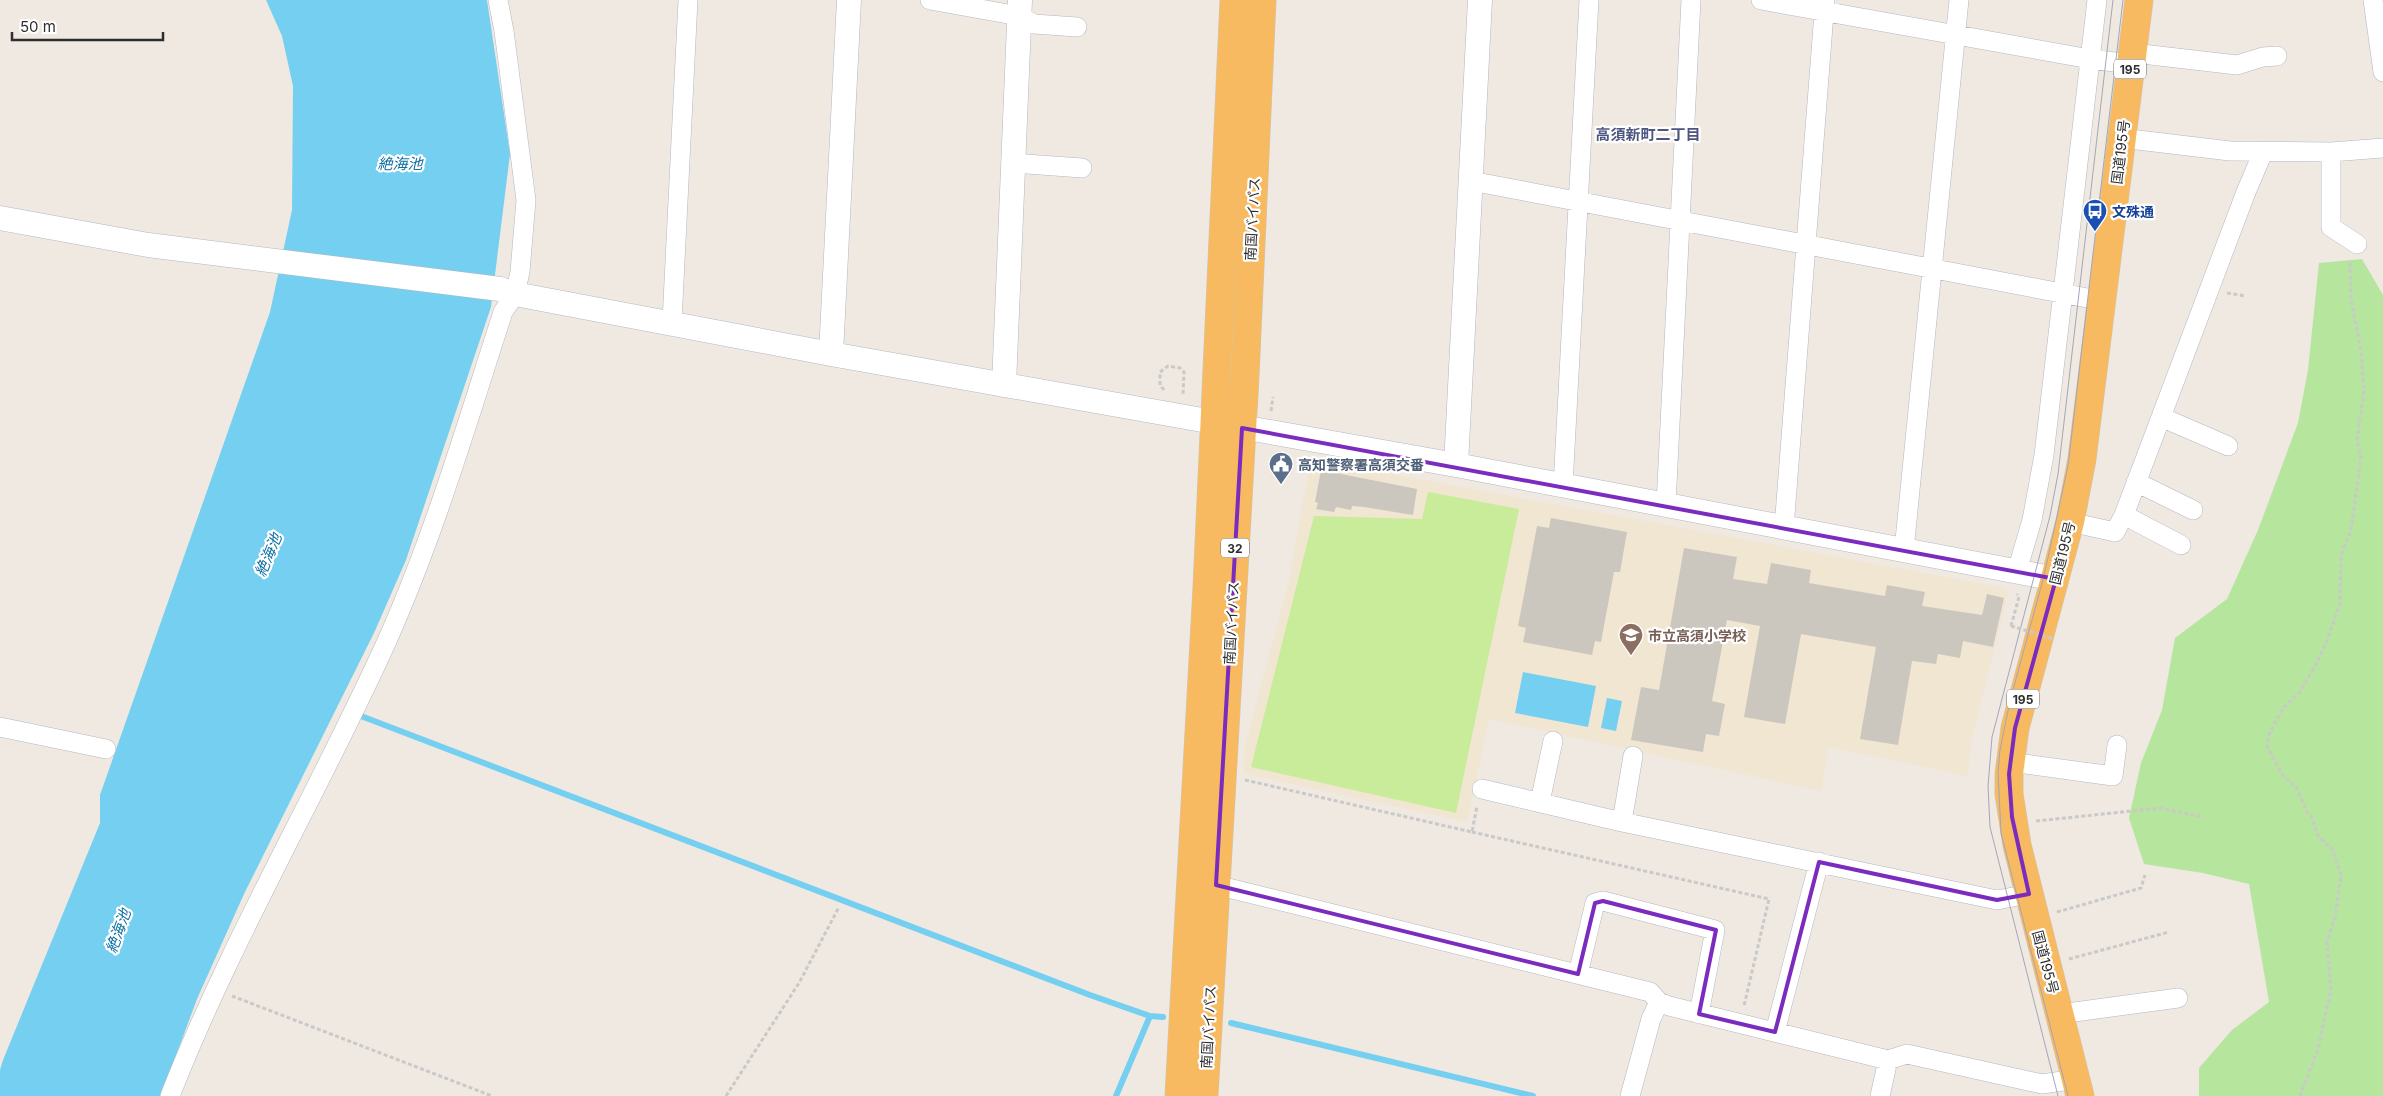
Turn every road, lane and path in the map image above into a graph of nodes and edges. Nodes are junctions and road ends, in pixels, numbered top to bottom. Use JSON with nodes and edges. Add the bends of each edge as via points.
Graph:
{"nodes":[{"id":1,"x":498,"y":0,"type":"edge"},
{"id":2,"x":688,"y":0,"type":"edge"},
{"id":3,"x":849,"y":0,"type":"edge"},
{"id":4,"x":930,"y":0,"type":"edge"},
{"id":5,"x":1234,"y":0,"type":"edge"},
{"id":6,"x":1262,"y":0,"type":"edge"},
{"id":7,"x":1480,"y":0,"type":"edge"},
{"id":8,"x":1588,"y":0,"type":"edge"},
{"id":9,"x":1691,"y":0,"type":"edge"},
{"id":10,"x":1760,"y":0,"type":"edge"},
{"id":11,"x":1959,"y":0,"type":"edge"},
{"id":12,"x":2097,"y":0,"type":"edge"},
{"id":13,"x":2139,"y":0,"type":"edge"},
{"id":14,"x":2372,"y":0,"type":"edge"},
{"id":15,"x":1825,"y":6,"type":"edge"},
{"id":16,"x":1020,"y":8,"type":"edge"},
{"id":17,"x":1076,"y":27,"type":"dead end"},
{"id":18,"x":1956,"y":34,"type":"junction"},
{"id":19,"x":2277,"y":56,"type":"dead end"},
{"id":20,"x":2090,"y":58,"type":"junction"},
{"id":21,"x":2131,"y":64,"type":"junction"},
{"id":22,"x":2383,"y":72,"type":"edge"},
{"id":23,"x":2121,"y":138,"type":"junction"},
{"id":24,"x":2383,"y":148,"type":"edge"},
{"id":25,"x":2263,"y":152,"type":"junction"},
{"id":26,"x":2331,"y":156,"type":"junction"},
{"id":27,"x":2383,"y":161,"type":"edge"},
{"id":28,"x":1013,"y":163,"type":"junction"},
{"id":29,"x":1082,"y":168,"type":"dead end"},
{"id":30,"x":1471,"y":181,"type":"junction"},
{"id":31,"x":1578,"y":202,"type":"junction"},
{"id":32,"x":0,"y":218,"type":"edge"},
{"id":33,"x":1680,"y":222,"type":"junction"},
{"id":34,"x":2357,"y":244,"type":"joint"},
{"id":35,"x":1806,"y":246,"type":"junction"},
{"id":36,"x":1932,"y":270,"type":"junction"},
{"id":37,"x":508,"y":292,"type":"junction"},
{"id":38,"x":2062,"y":295,"type":"junction"},
{"id":39,"x":2103,"y":302,"type":"junction"},
{"id":40,"x":672,"y":322,"type":"junction"},
{"id":41,"x":831,"y":354,"type":"junction"},
{"id":42,"x":1004,"y":385,"type":"junction"},
{"id":43,"x":1164,"y":390,"type":"dead end"},
{"id":44,"x":1273,"y":397,"type":"dead end"},
{"id":45,"x":1182,"y":398,"type":"dead end"},
{"id":46,"x":1270,"y":416,"type":"dead end"},
{"id":47,"x":2161,"y":417,"type":"junction"},
{"id":48,"x":1213,"y":422,"type":"junction"},
{"id":49,"x":1242,"y":428,"type":"junction"},
{"id":50,"x":2228,"y":446,"type":"dead end"},
{"id":51,"x":1456,"y":465,"type":"junction"},
{"id":52,"x":2136,"y":482,"type":"junction"},
{"id":53,"x":1563,"y":486,"type":"junction"},
{"id":54,"x":1666,"y":505,"type":"junction"},
{"id":55,"x":2193,"y":510,"type":"dead end"},
{"id":56,"x":2124,"y":516,"type":"junction"},
{"id":57,"x":2070,"y":522,"type":"junction"},
{"id":58,"x":1784,"y":528,"type":"junction"},
{"id":59,"x":2181,"y":545,"type":"dead end"},
{"id":60,"x":1904,"y":550,"type":"junction"},
{"id":61,"x":2016,"y":571,"type":"junction"},
{"id":62,"x":2056,"y":579,"type":"junction"},
{"id":63,"x":2019,"y":597,"type":"dead end"},
{"id":64,"x":2054,"y":638,"type":"dead end"},
{"id":65,"x":0,"y":727,"type":"edge"},
{"id":66,"x":1553,"y":741,"type":"dead end"},
{"id":67,"x":2117,"y":745,"type":"dead end"},
{"id":68,"x":106,"y":750,"type":"dead end"},
{"id":69,"x":1633,"y":756,"type":"dead end"},
{"id":70,"x":2010,"y":762,"type":"junction"},
{"id":71,"x":1242,"y":780,"type":"dead end"},
{"id":72,"x":1482,"y":789,"type":"joint"},
{"id":73,"x":1540,"y":802,"type":"junction"},
{"id":74,"x":2202,"y":817,"type":"dead end"},
{"id":75,"x":1622,"y":822,"type":"junction"},
{"id":76,"x":2013,"y":824,"type":"junction"},
{"id":77,"x":1819,"y":862,"type":"junction"},
{"id":78,"x":2145,"y":875,"type":"dead end"},
{"id":79,"x":1216,"y":885,"type":"junction"},
{"id":80,"x":2032,"y":906,"type":"junction"},
{"id":81,"x":839,"y":907,"type":"dead end"},
{"id":82,"x":2169,"y":932,"type":"dead end"},
{"id":83,"x":2046,"y":965,"type":"junction"},
{"id":84,"x":1578,"y":974,"type":"junction"},
{"id":85,"x":215,"y":990,"type":"junction"},
{"id":86,"x":2178,"y":998,"type":"dead end"},
{"id":87,"x":1659,"y":1002,"type":"junction"},
{"id":88,"x":1699,"y":1014,"type":"junction"},
{"id":89,"x":2060,"y":1014,"type":"junction"},
{"id":90,"x":1775,"y":1032,"type":"junction"},
{"id":91,"x":1888,"y":1060,"type":"junction"},
{"id":92,"x":2078,"y":1088,"type":"edge"},
{"id":93,"x":170,"y":1096,"type":"edge"},
{"id":94,"x":492,"y":1096,"type":"edge"},
{"id":95,"x":726,"y":1096,"type":"edge"},
{"id":96,"x":1179,"y":1096,"type":"edge"},
{"id":97,"x":1204,"y":1096,"type":"edge"},
{"id":98,"x":1630,"y":1096,"type":"edge"},
{"id":99,"x":1880,"y":1096,"type":"edge"},
{"id":100,"x":2300,"y":1096,"type":"edge"}],
"edges":[{"from":1,"to":37,"type":"street","via":[[526,200],[520,272]]},
{"from":2,"to":40,"type":"street"},
{"from":3,"to":41,"type":"street"},
{"from":4,"to":16,"type":"street"},
{"from":5,"to":48,"type":"highway","name":"南国バイパス","number":"32"},
{"from":6,"to":49,"type":"highway","name":"南国バイパス","number":"32"},
{"from":7,"to":30,"type":"street"},
{"from":8,"to":31,"type":"street"},
{"from":9,"to":33,"type":"street"},
{"from":10,"to":15,"type":"street"},
{"from":11,"to":18,"type":"street"},
{"from":12,"to":20,"type":"street"},
{"from":13,"to":21,"type":"highway","name":"国道195号","number":"195"},
{"from":14,"to":22,"type":"street"},
{"from":15,"to":18,"type":"street"},
{"from":15,"to":35,"type":"street"},
{"from":16,"to":17,"type":"street","via":[[1034,24]]},
{"from":16,"to":28,"type":"street"},
{"from":18,"to":20,"type":"street"},
{"from":18,"to":36,"type":"street"},
{"from":19,"to":21,"type":"street","via":[[2237,65],[2142,54]]},
{"from":20,"to":21,"type":"street"},
{"from":20,"to":38,"type":"street"},
{"from":21,"to":23,"type":"highway","name":"国道195号","number":"195"},
{"from":23,"to":25,"type":"street"},
{"from":23,"to":39,"type":"highway","name":"国道195号","number":"195"},
{"from":24,"to":26,"type":"street"},
{"from":25,"to":26,"type":"street"},
{"from":25,"to":47,"type":"street"},
{"from":26,"to":27,"type":"street"},
{"from":26,"to":34,"type":"street","via":[[2330,227]]},
{"from":28,"to":29,"type":"street"},
{"from":28,"to":42,"type":"street"},
{"from":30,"to":31,"type":"street"},
{"from":30,"to":51,"type":"street"},
{"from":31,"to":33,"type":"street"},
{"from":31,"to":53,"type":"street"},
{"from":32,"to":37,"type":"street","via":[[148,244]]},
{"from":33,"to":35,"type":"street"},
{"from":33,"to":54,"type":"street"},
{"from":34,"to":100,"type":"path","via":[[2352,250],[2350,273],[2364,392],[2357,440],[2361,457],[2351,530],[2341,555],[2340,604],[2315,666],[2299,693],[2282,708],[2270,732],[2267,747],[2284,777],[2296,787],[2316,832],[2332,849],[2341,875],[2336,918],[2327,941],[2331,990],[2318,1049]]},
{"from":35,"to":36,"type":"street"},
{"from":35,"to":58,"type":"street"},
{"from":36,"to":38,"type":"street"},
{"from":36,"to":60,"type":"street"},
{"from":37,"to":40,"type":"street"},
{"from":37,"to":85,"type":"street","via":[[429,540],[408,591],[357,703]]},
{"from":38,"to":39,"type":"street"},
{"from":38,"to":61,"type":"street","via":[[2044,455],[2032,520]]},
{"from":39,"to":57,"type":"highway","name":"国道195号","number":"195","via":[[2082,459]]},
{"from":40,"to":41,"type":"street"},
{"from":41,"to":42,"type":"street"},
{"from":42,"to":48,"type":"street"},
{"from":43,"to":45,"type":"path","via":[[1158,379],[1163,368],[1180,368],[1184,372]]},
{"from":44,"to":46,"type":"path"},
{"from":47,"to":50,"type":"street"},
{"from":47,"to":52,"type":"street"},
{"from":48,"to":49,"type":"street"},
{"from":48,"to":96,"type":"highway","name":"南国バイパス","number":"32"},
{"from":49,"to":51,"type":"street"},
{"from":49,"to":79,"type":"highway","name":"南国バイパス","number":"32"},
{"from":51,"to":53,"type":"street"},
{"from":52,"to":55,"type":"street"},
{"from":52,"to":56,"type":"street"},
{"from":53,"to":54,"type":"street"},
{"from":54,"to":58,"type":"street"},
{"from":56,"to":57,"type":"street","via":[[2114,532]]},
{"from":56,"to":59,"type":"street"},
{"from":57,"to":62,"type":"highway","name":"国道195号","number":"195"},
{"from":58,"to":60,"type":"street"},
{"from":60,"to":61,"type":"street"},
{"from":61,"to":62,"type":"street"},
{"from":62,"to":70,"type":"highway","name":"国道195号","number":"195","via":[[2018,718]]},
{"from":63,"to":64,"type":"path","bridge":true,"via":[[2011,626]]},
{"from":65,"to":68,"type":"street"},
{"from":66,"to":73,"type":"street"},
{"from":67,"to":70,"type":"street","via":[[2113,776]]},
{"from":69,"to":75,"type":"street"},
{"from":70,"to":76,"type":"highway","name":"国道195号","number":"195","via":[[2009,794]]},
{"from":71,"to":72,"type":"path","via":[[1472,832]]},
{"from":72,"to":73,"type":"street"},
{"from":73,"to":75,"type":"street"},
{"from":74,"to":76,"type":"path","via":[[2161,808]]},
{"from":75,"to":77,"type":"street"},
{"from":76,"to":80,"type":"highway","name":"国道195号","number":"195"},
{"from":77,"to":80,"type":"street"},
{"from":77,"to":90,"type":"street"},
{"from":78,"to":80,"type":"path","via":[[2141,888]]},
{"from":79,"to":84,"type":"street"},
{"from":79,"to":97,"type":"highway","name":"南国バイパス","number":"32"},
{"from":80,"to":83,"type":"highway","name":"国道195号","number":"195"},
{"from":81,"to":95,"type":"path","via":[[799,984]]},
{"from":82,"to":83,"type":"path"},
{"from":83,"to":89,"type":"highway","name":"国道195号","number":"195"},
{"from":84,"to":87,"type":"street","via":[[1650,992]]},
{"from":84,"to":88,"type":"street","via":[[1595,903],[1604,900],[1715,930]]},
{"from":85,"to":93,"type":"street"},
{"from":85,"to":94,"type":"path"},
{"from":86,"to":89,"type":"street"},
{"from":87,"to":88,"type":"street"},
{"from":87,"to":98,"type":"street","via":[[1651,1019]]},
{"from":88,"to":90,"type":"street"},
{"from":89,"to":92,"type":"highway","name":"国道195号","number":"195"},
{"from":90,"to":91,"type":"street"},
{"from":91,"to":92,"type":"street","via":[[1907,1054],[2042,1084]]},
{"from":91,"to":99,"type":"street"}]}
